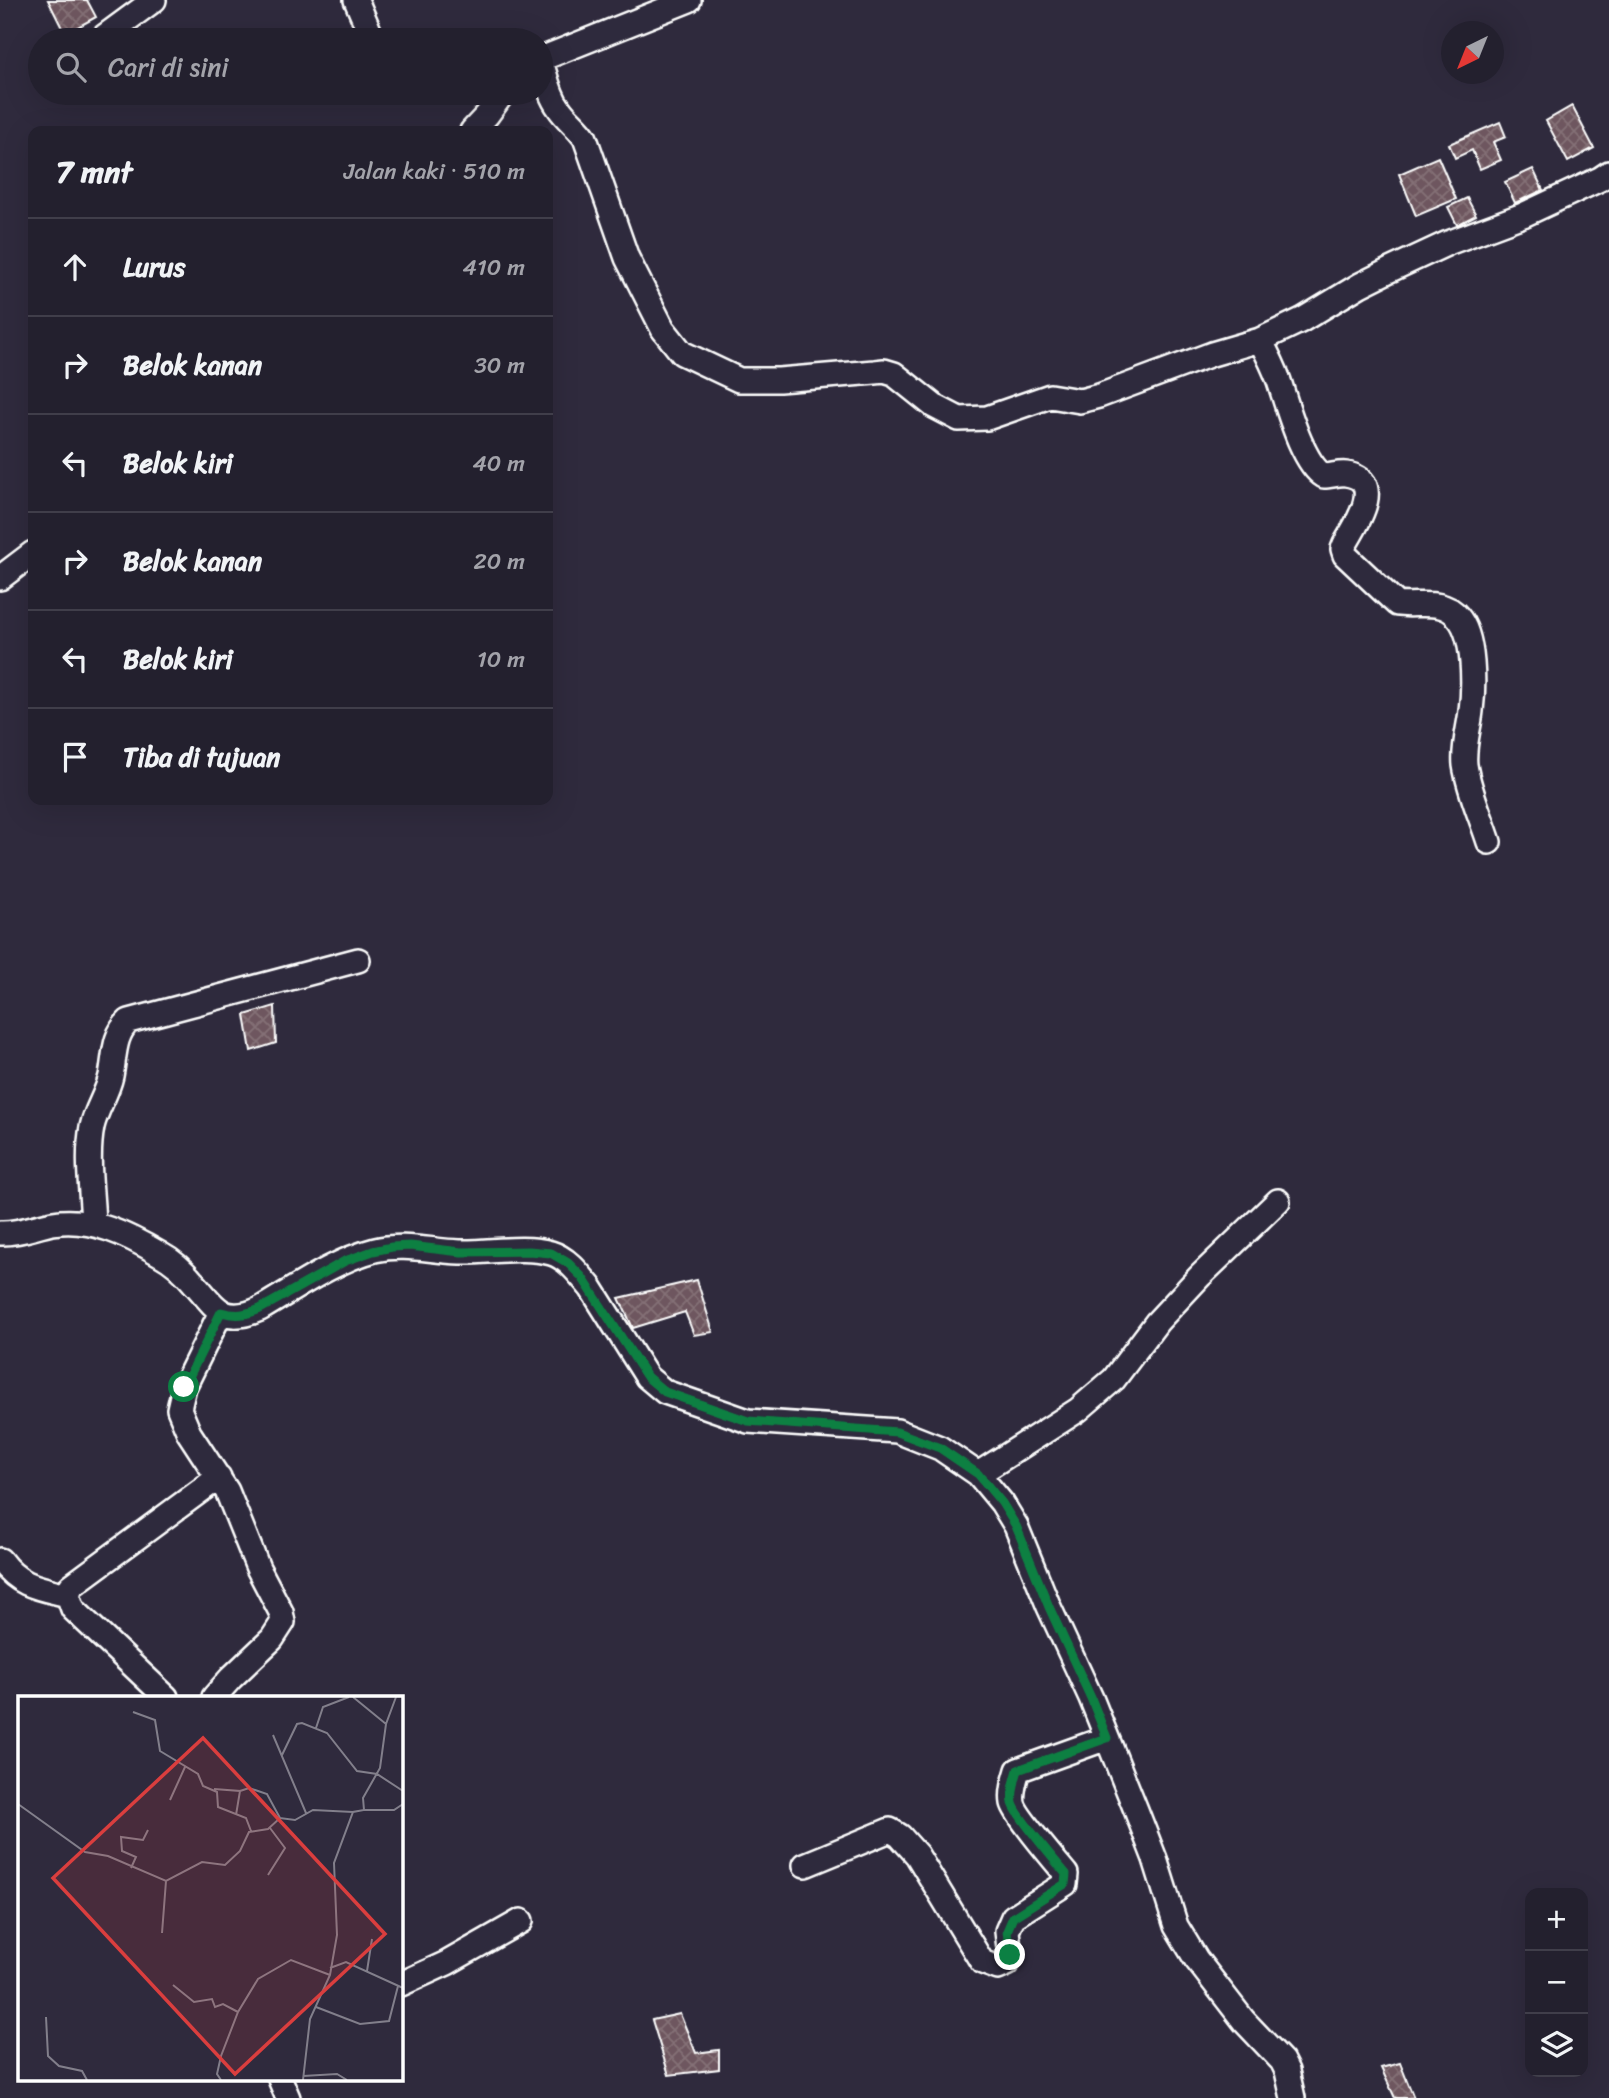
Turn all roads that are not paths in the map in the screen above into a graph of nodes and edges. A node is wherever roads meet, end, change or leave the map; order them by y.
1 (154, 0) edge
2 (356, 0) edge
3 (689, 0) edge
4 (116, 28) edge
5 (368, 28) edge
6 (553, 55) edge
7 (553, 99) edge
8 (492, 105) edge
9 (477, 126) edge
10 (1609, 173) edge
11 (1260, 340) junction
12 (28, 557) edge
13 (0, 578) edge
14 (1489, 842) dead end
15 (358, 960) dead end
16 (1278, 1201) dead end
17 (93, 1224) junction
18 (0, 1233) edge
19 (221, 1312) junction
20 (978, 1474) junction
21 (219, 1477) junction
22 (0, 1560) edge
23 (68, 1595) junction
24 (165, 1696) edge
25 (215, 1696) edge
26 (1107, 1738) junction
27 (805, 1865) dead end
28 (521, 1921) dead end
29 (402, 1984) edge
30 (280, 2080) edge
31 (288, 2098) edge
32 (1293, 2098) edge

1 - 4 street
2 - 5 street
3 - 6 street
7 - 11 street
8 - 9 street
10 - 11 street
11 - 14 street
12 - 13 street
15 - 17 street
16 - 20 street
17 - 18 street
17 - 19 street
19 - 20 street
19 - 21 street
20 - 26 street
21 - 23 street
21 - 25 street
22 - 23 street
23 - 24 street
26 - 27 street
26 - 32 street
28 - 29 street
30 - 31 street

